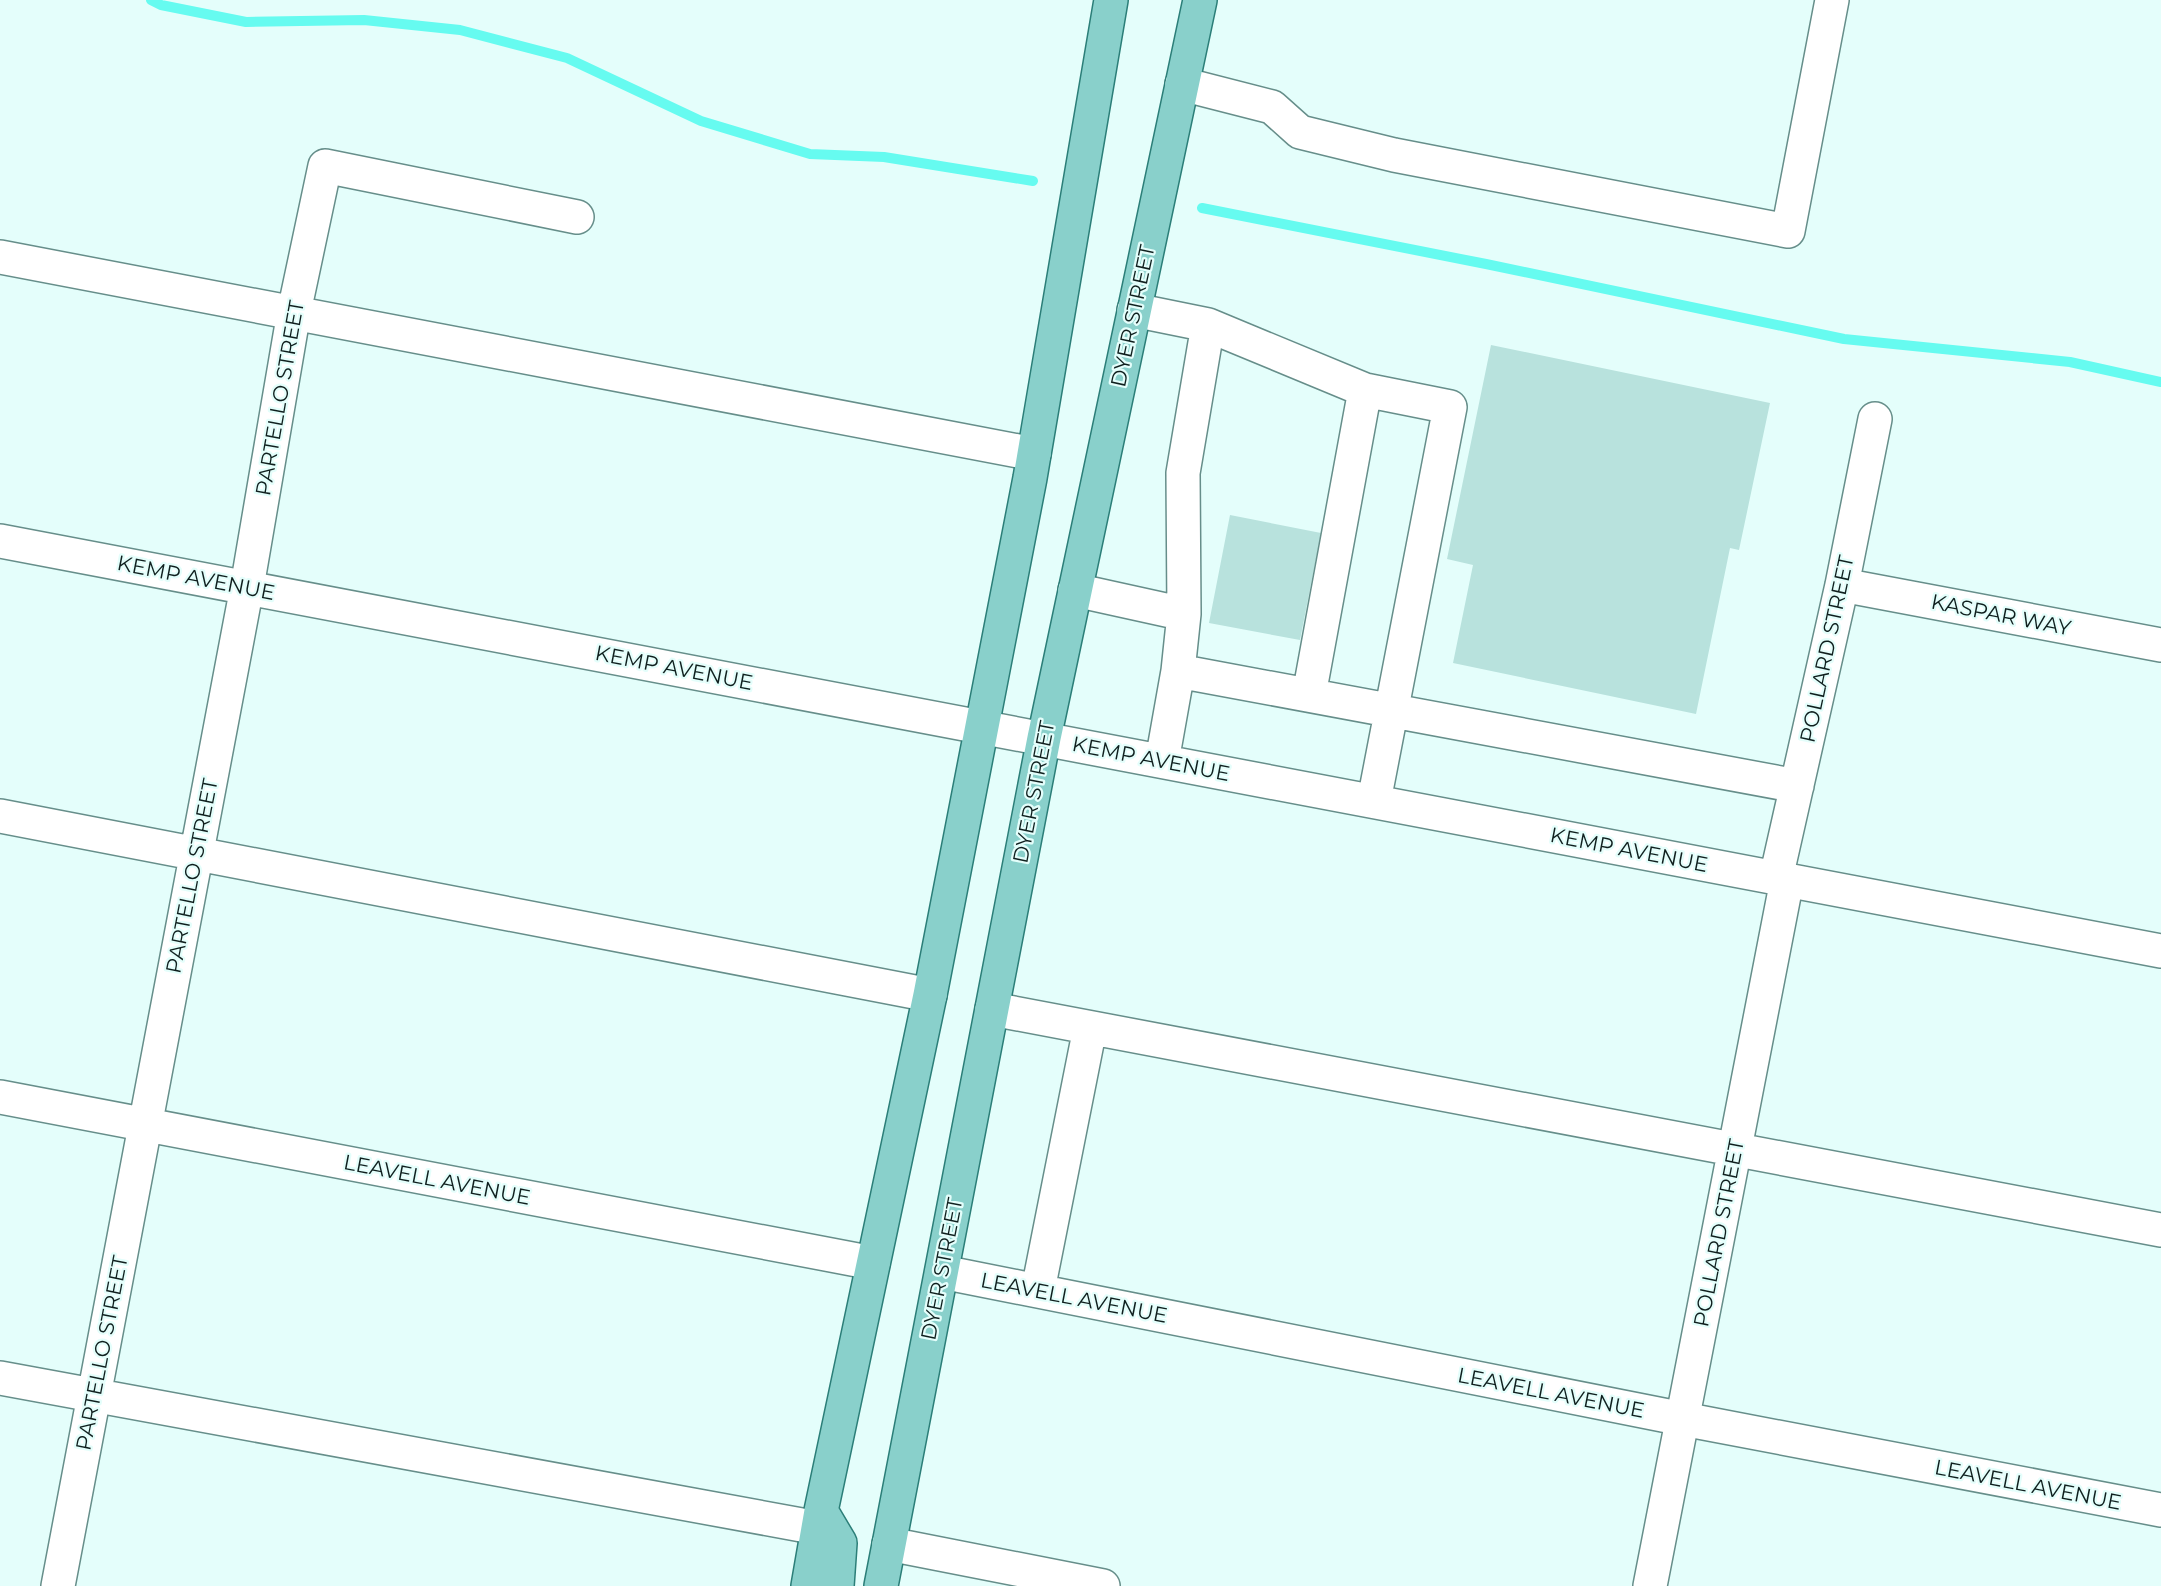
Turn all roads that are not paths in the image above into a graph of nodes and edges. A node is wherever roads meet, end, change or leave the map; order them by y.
1 (1111, 0) edge
2 (1200, 0) edge
3 (1832, 0) edge
4 (1182, 84) junction
5 (577, 217) dead end
6 (0, 257) edge
7 (1134, 310) junction
8 (294, 312) junction
9 (1208, 326) junction
10 (1365, 390) junction
11 (1875, 419) dead end
12 (1034, 454) junction
13 (0, 541) edge
14 (1842, 585) junction
15 (247, 587) junction
16 (1076, 590) junction
17 (1184, 614) junction
18 (2161, 645) edge
19 (1178, 671) junction
20 (1309, 695) junction
21 (1391, 710) junction
22 (982, 726) junction
23 (1044, 738) junction
24 (1162, 761) junction
25 (1797, 786) junction
26 (1374, 801) junction
27 (0, 816) edge
28 (196, 853) junction
29 (1782, 879) junction
30 (2161, 951) edge
31 (930, 995) junction
32 (992, 1009) junction
33 (1090, 1028) junction
34 (0, 1097) edge
35 (145, 1125) junction
36 (1735, 1149) junction
37 (2161, 1230) edge
38 (873, 1263) junction
39 (942, 1272) junction
40 (1038, 1290) junction
41 (0, 1378) edge
42 (94, 1396) junction
43 (1683, 1419) junction
44 (2161, 1510) edge
45 (820, 1520) junction
46 (889, 1544) junction
47 (58, 1586) edge
48 (808, 1586) edge
49 (837, 1586) edge
50 (881, 1586) edge
51 (1103, 1586) edge
52 (1650, 1586) edge

1 - 12 main road
2 - 4 main road, DYER STREET
3 - 4 street
4 - 7 main road, DYER STREET
5 - 8 street, PARTELLO STREET
6 - 8 street
7 - 9 street
7 - 16 main road, DYER STREET
8 - 12 street
8 - 15 street, PARTELLO STREET
9 - 10 street
9 - 17 street
10 - 20 street
10 - 21 street
11 - 14 street, POLLARD STREET
12 - 22 main road
13 - 15 street, KEMP AVENUE
14 - 18 street, KASPAR WAY
14 - 25 street, POLLARD STREET
15 - 22 street, KEMP AVENUE
15 - 28 street, PARTELLO STREET
16 - 17 street
16 - 23 main road, DYER STREET
17 - 19 street
19 - 20 street
19 - 24 street
20 - 21 street
21 - 25 street
21 - 26 street
22 - 23 street, KEMP AVENUE
22 - 31 main road
23 - 24 street, KEMP AVENUE
23 - 32 main road, DYER STREET
24 - 26 street, KEMP AVENUE
25 - 29 street, POLLARD STREET
26 - 29 street, KEMP AVENUE
27 - 28 street
28 - 31 street
28 - 35 street, PARTELLO STREET
29 - 30 street, KEMP AVENUE
29 - 36 street, POLLARD STREET
31 - 38 main road
32 - 33 street
32 - 39 main road, DYER STREET
33 - 36 street
33 - 40 street
34 - 35 street, LEAVELL AVENUE
35 - 38 street, LEAVELL AVENUE
35 - 42 street, PARTELLO STREET
36 - 37 street
36 - 43 street, POLLARD STREET
38 - 45 main road
39 - 40 street, LEAVELL AVENUE
39 - 46 main road, DYER STREET
40 - 43 street, LEAVELL AVENUE
41 - 42 street
42 - 45 street
42 - 47 street, PARTELLO STREET
43 - 44 street, LEAVELL AVENUE
43 - 52 street, POLLARD STREET
45 - 48 main road
45 - 49 main road
46 - 50 main road, DYER STREET
46 - 51 street

